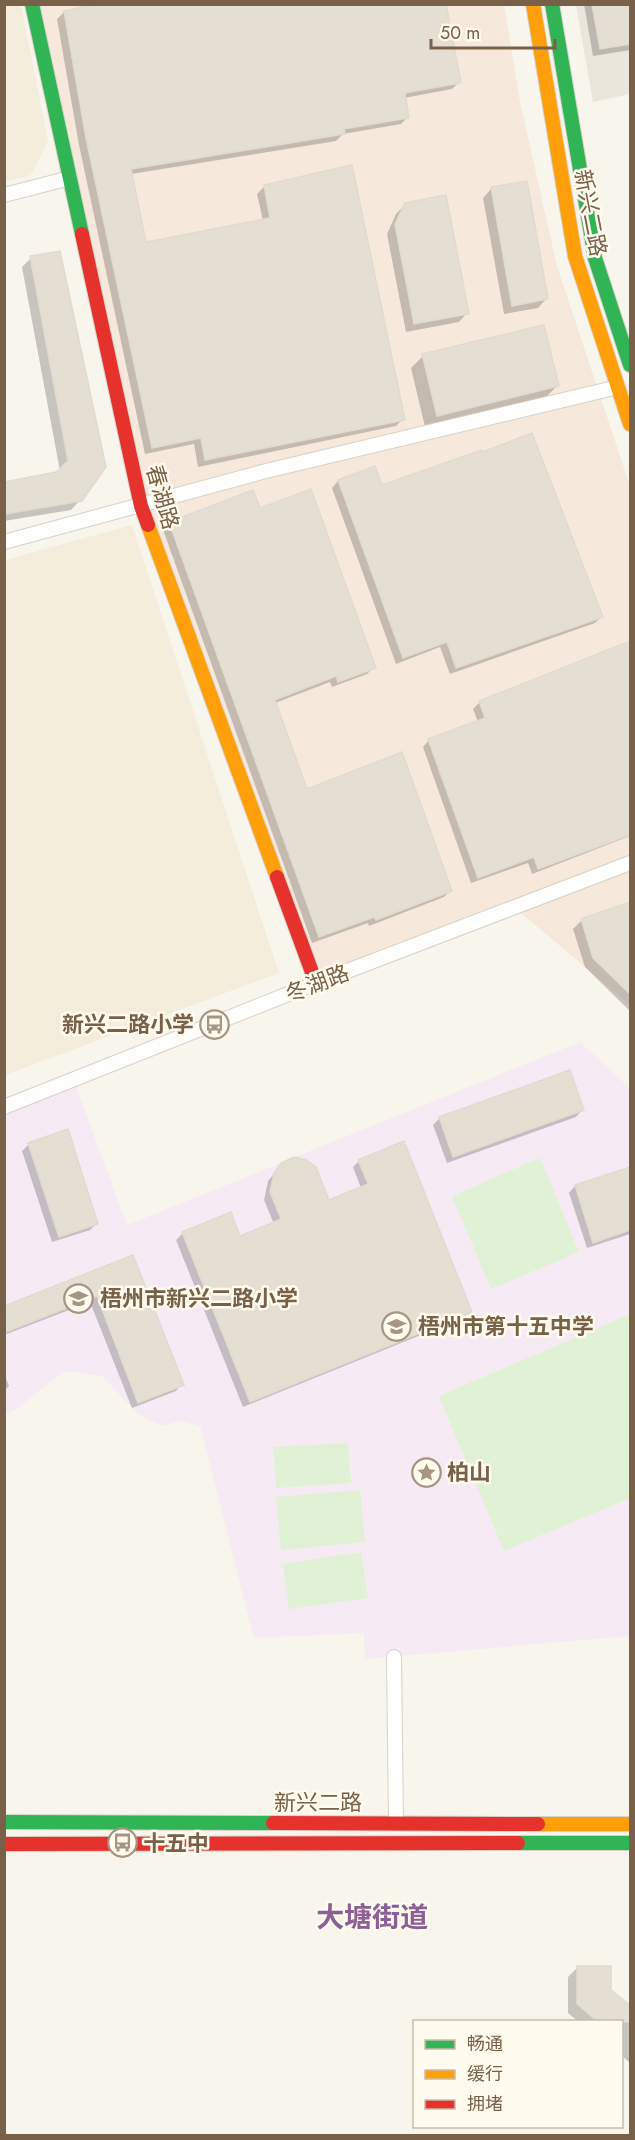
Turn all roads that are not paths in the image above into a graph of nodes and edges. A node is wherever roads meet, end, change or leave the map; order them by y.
1 (32, 4) edge
2 (533, 4) edge
3 (552, 4) edge
4 (70, 178) junction
5 (4, 195) edge
6 (630, 365) edge
7 (618, 387) junction
8 (630, 424) edge
9 (141, 506) junction
10 (4, 542) edge
11 (630, 863) edge
12 (316, 983) junction
13 (4, 1107) edge
14 (394, 1657) dead end
15 (4, 1822) edge
16 (396, 1823) junction
17 (630, 1824) edge
18 (630, 1843) edge
19 (4, 1844) edge

1 - 4 main road, 春湖路
2 - 7 main road, 新兴二路
3 - 6 main road, 新兴二路
4 - 5 street
4 - 9 main road, 春湖路
7 - 8 main road, 新兴二路
7 - 9 street
9 - 10 street
9 - 12 main road, 春湖路
11 - 12 street, 冬湖路
12 - 13 street, 冬湖路
14 - 16 street
15 - 16 main road, 新兴二路
16 - 17 main road, 新兴二路
18 - 19 main road, 新兴二路

